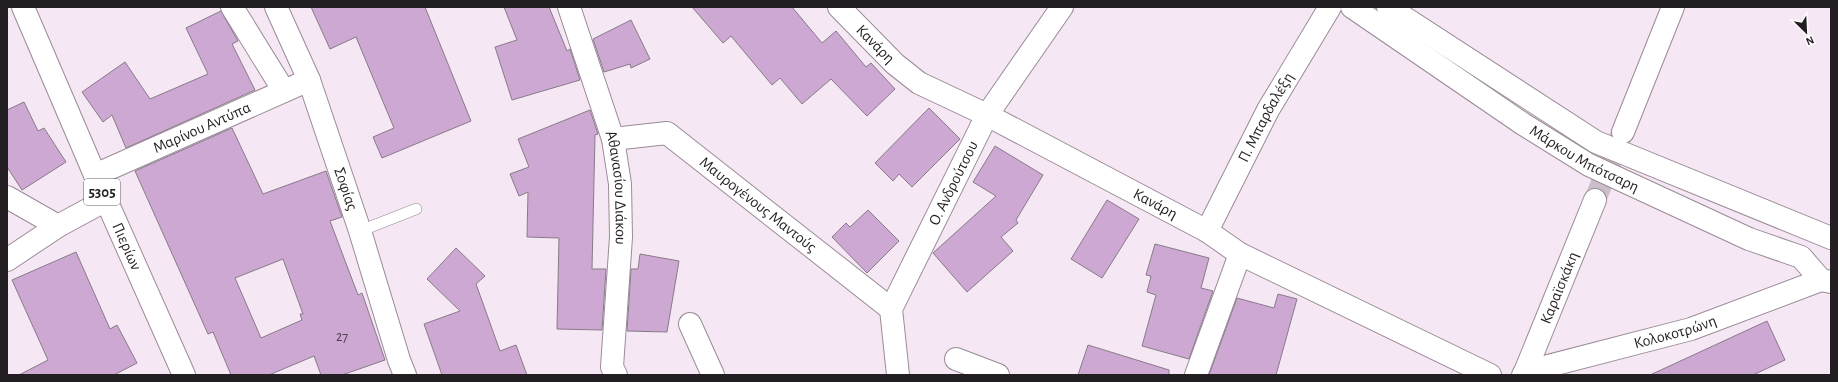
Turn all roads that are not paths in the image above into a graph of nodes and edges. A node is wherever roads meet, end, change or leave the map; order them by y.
1 (24, 7) edge
2 (232, 7) edge
3 (276, 7) edge
4 (569, 7) edge
5 (839, 7) edge
6 (1062, 7) edge
7 (1330, 7) edge
8 (1352, 7) edge
9 (1388, 7) edge
10 (1673, 7) edge
11 (309, 80) junction
12 (284, 91) junction
13 (987, 115) junction
14 (1623, 132) tunnel mouth
15 (614, 139) junction
16 (95, 175) junction
17 (7, 197) edge
18 (106, 200) junction
19 (1595, 200) tunnel mouth
20 (416, 209) dead end
21 (58, 226) junction
22 (360, 231) junction
23 (1207, 232) junction
24 (1831, 238) edge
25 (1240, 254) junction
26 (7, 260) edge
27 (1826, 281) edge
28 (892, 309) junction
29 (690, 324) dead end
30 (956, 359) dead end
31 (1524, 373) edge
32 (184, 375) edge
33 (405, 375) edge
34 (616, 375) edge
35 (713, 375) edge
36 (898, 375) edge
37 (998, 375) edge
38 (1196, 375) edge
39 (1490, 375) edge

1 - 16 street, Πιερίων / 5305
2 - 12 street
3 - 11 street, Σοφίας
4 - 15 street, Αθανασίου Διάκου
5 - 13 street, Κανάρη
6 - 13 street, Ο. Ανδρούτσου
7 - 23 street, Π. Μπαρδαλέξη
8 - 27 street, Μάρκου Μπότσαρη
9 - 24 street, Μάρκου Μπότσαρη
10 - 14 street
11 - 12 street, Μαρίνου Αντύπα
11 - 22 street, Σοφίας
12 - 16 street, Μαρίνου Αντύπα
13 - 23 street, Κανάρη
13 - 28 street, Ο. Ανδρούτσου
15 - 28 street, Μαυρογένους Μαντούς
15 - 34 street, Αθανασίου Διάκου
16 - 18 street, Πιερίων / 5305
17 - 21 street
18 - 21 street
18 - 32 street, Πιερίων / 5305
19 - 31 street, Καραϊσκάκη
20 - 22 lane
21 - 26 street
22 - 33 street, Σοφίας
23 - 25 street, Κανάρη
25 - 38 street
25 - 39 street, Κανάρη
27 - 31 street, Κολοκοτρώνη
28 - 36 street
29 - 35 street
30 - 37 street

